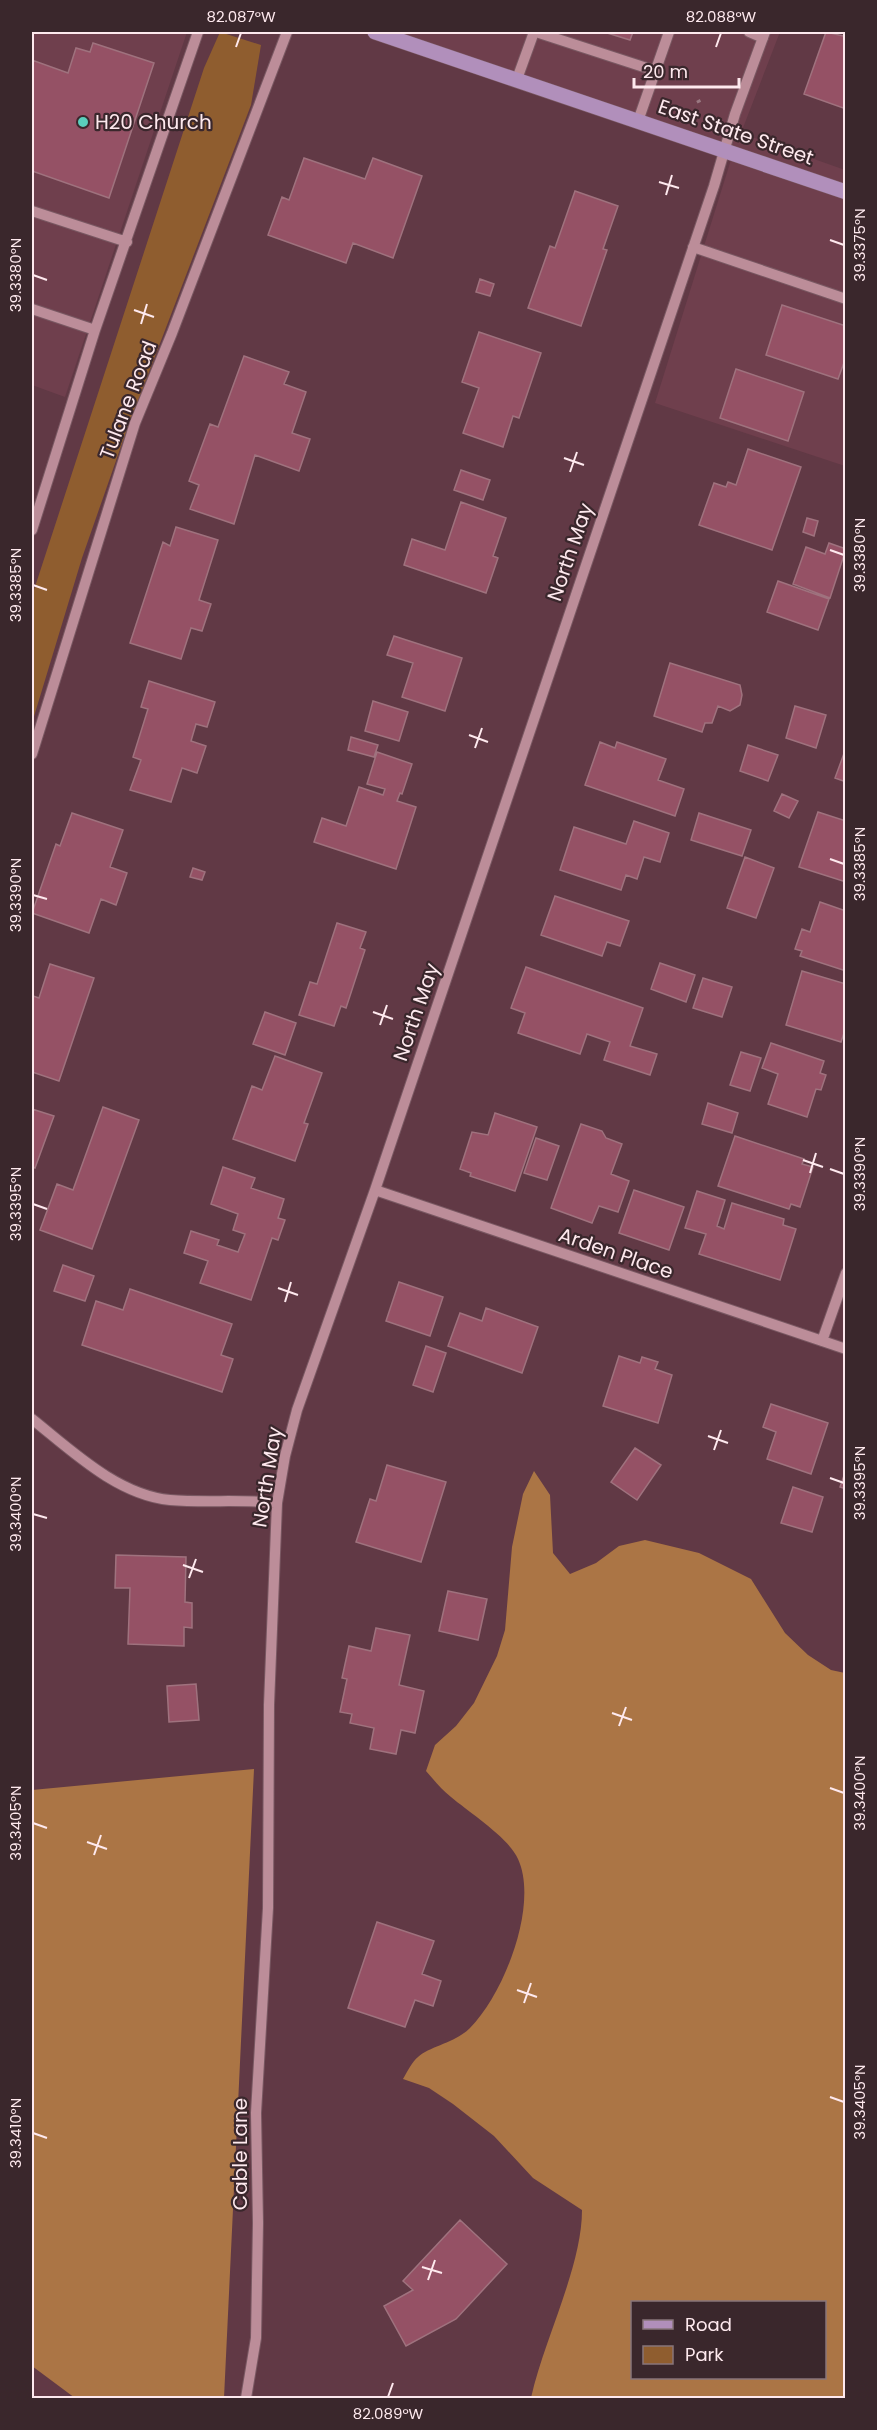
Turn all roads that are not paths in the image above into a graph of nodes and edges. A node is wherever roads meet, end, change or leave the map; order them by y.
1 (198, 32) edge
2 (287, 32) edge
3 (375, 32) edge
4 (535, 32) edge
5 (669, 32) edge
6 (749, 32) edge
7 (764, 35) edge
8 (656, 71) junction
9 (517, 79) junction
10 (638, 120) junction
11 (724, 151) junction
12 (846, 192) edge
13 (32, 211) edge
14 (127, 242) junction
15 (693, 247) junction
16 (846, 299) edge
17 (32, 309) edge
18 (95, 330) junction
19 (32, 530) edge
20 (32, 754) edge
21 (375, 1191) junction
22 (846, 1273) edge
23 (822, 1341) junction
24 (846, 1350) edge
25 (32, 1419) edge
26 (277, 1503) junction
27 (268, 1908) joint
28 (246, 2398) edge

1 - 14 street
2 - 20 street, Tulane Road
3 - 9 main road, East State Street
4 - 8 street
4 - 9 street
5 - 8 street
6 - 7 street
7 - 11 street, North May
8 - 10 street
9 - 10 main road, East State Street
10 - 11 main road, East State Street
11 - 12 main road, East State Street
11 - 15 street, North May
13 - 14 street
14 - 18 street
15 - 16 street
15 - 21 street, North May
17 - 18 street
18 - 19 street
21 - 23 street, Arden Place
21 - 26 street, North May
22 - 23 street
23 - 24 street, Arden Place
25 - 26 street
26 - 27 street, North May
27 - 28 street, Cable Lane

